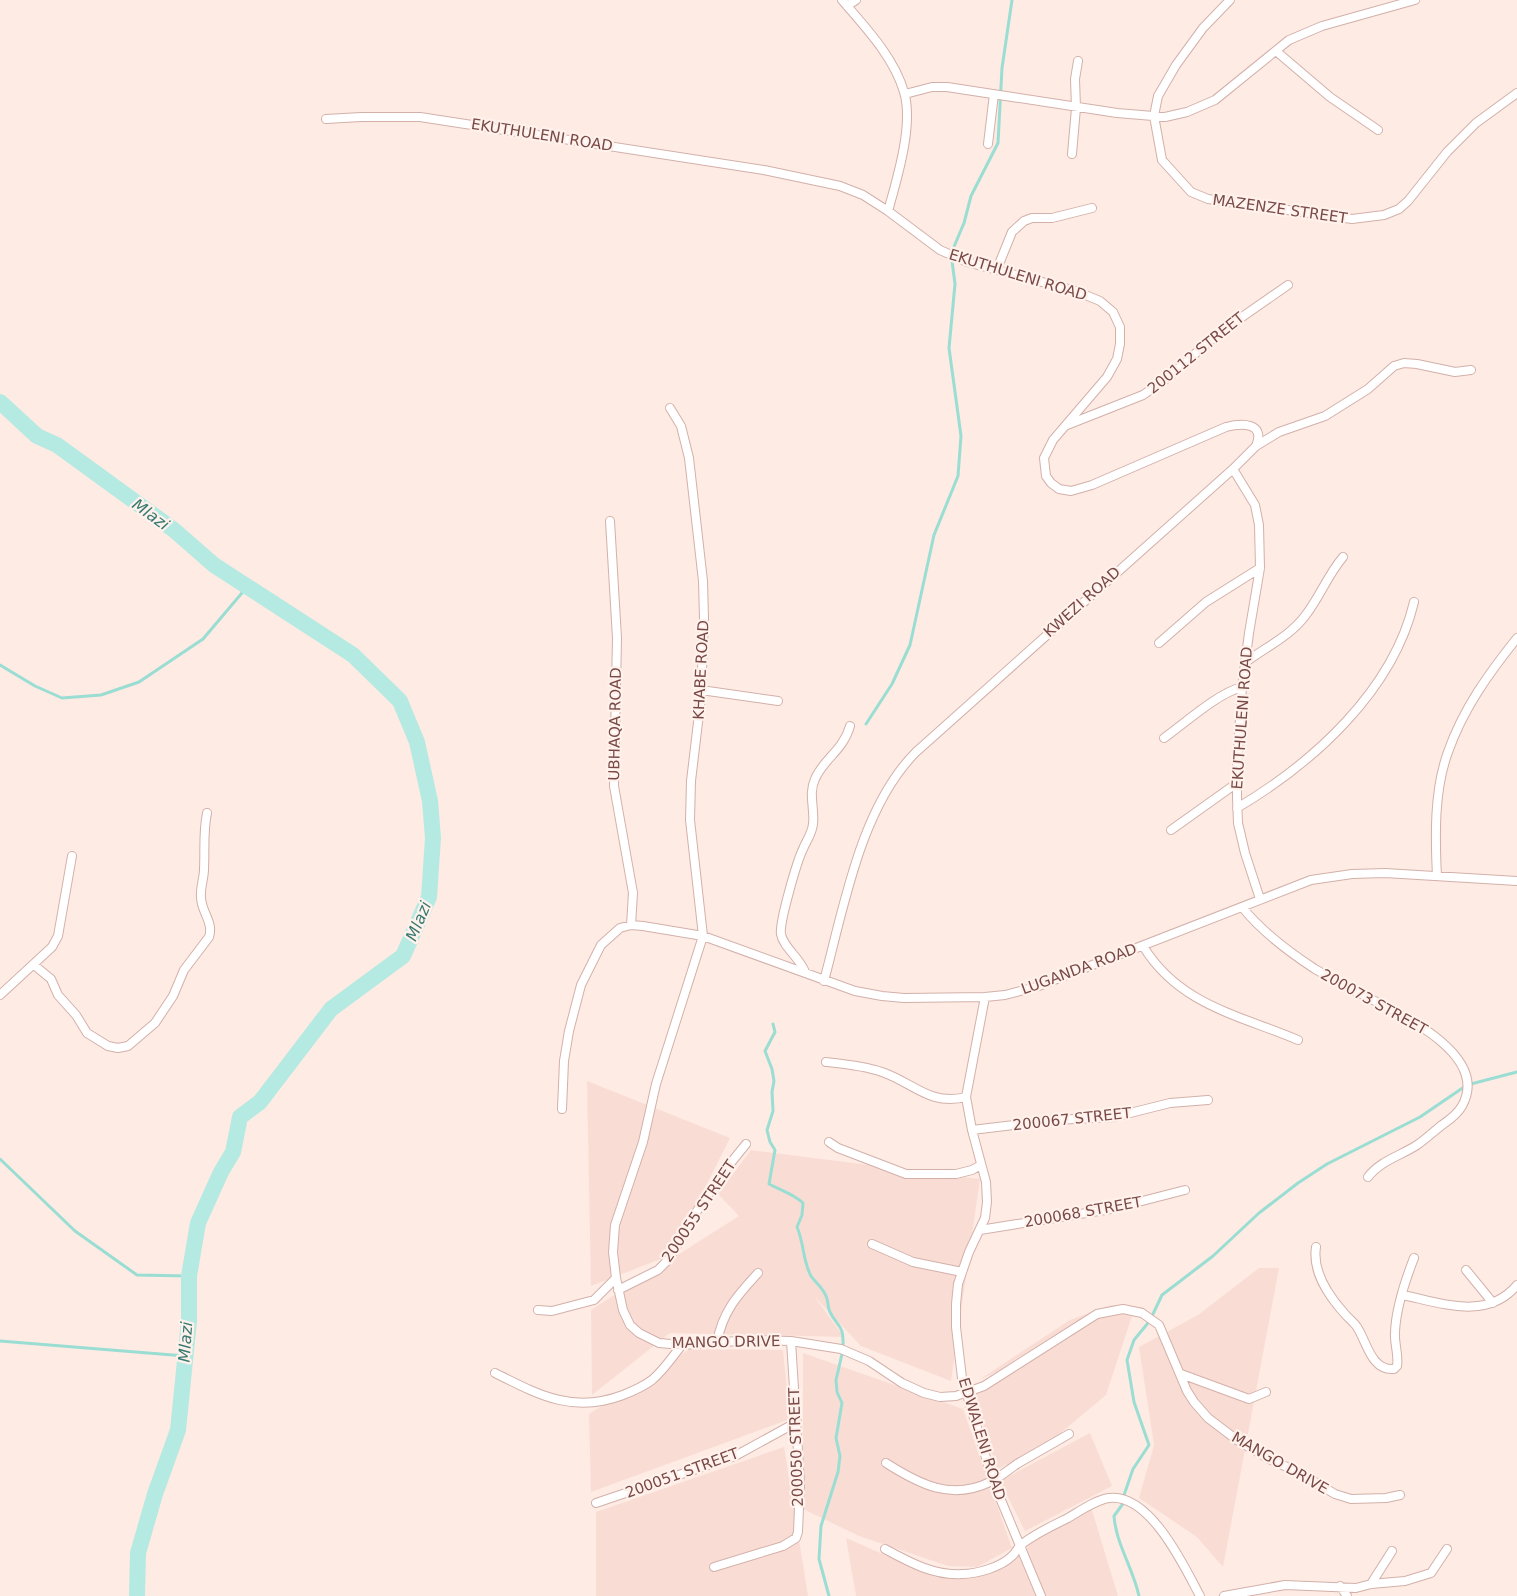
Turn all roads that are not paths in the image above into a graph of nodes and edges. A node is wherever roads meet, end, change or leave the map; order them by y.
1 (856, 0) edge
2 (1230, 0) edge
3 (1415, 0) edge
4 (845, 3) edge
5 (1276, 51) junction
6 (1078, 61) dead end
7 (905, 93) junction
8 (994, 93) junction
9 (1517, 93) edge
10 (1076, 108) junction
11 (1154, 116) junction
12 (326, 119) dead end
13 (1378, 130) dead end
14 (988, 144) dead end
15 (1072, 154) dead end
16 (1092, 208) dead end
17 (888, 211) junction
18 (997, 269) junction
19 (1288, 285) dead end
20 (1471, 370) dead end
21 (670, 408) dead end
22 (1065, 426) junction
23 (1256, 446) junction
24 (1233, 469) junction
25 (610, 521) dead end
26 (1343, 557) dead end
27 (1260, 568) junction
28 (1414, 602) dead end
29 (1517, 638) edge
30 (1159, 643) dead end
31 (1246, 662) junction
32 (1242, 687) junction
33 (701, 690) junction
34 (778, 701) dead end
35 (850, 726) dead end
36 (1164, 738) dead end
37 (1237, 783) junction
38 (1237, 808) junction
39 (207, 813) dead end
40 (1171, 830) dead end
41 (72, 856) dead end
42 (1437, 876) junction
43 (1517, 881) edge
44 (1260, 899) junction
45 (1242, 907) junction
46 (630, 925) junction
47 (703, 936) junction
48 (1143, 946) junction
49 (34, 965) junction
50 (805, 972) junction
51 (824, 981) junction
52 (0, 995) edge
53 (985, 997) junction
54 (1298, 1040) dead end
55 (826, 1062) dead end
56 (966, 1097) junction
57 (1208, 1100) dead end
58 (562, 1108) dead end
59 (972, 1130) junction
60 (829, 1143) dead end
61 (746, 1144) dead end
62 (981, 1165) junction
63 (1368, 1177) dead end
64 (1185, 1190) dead end
65 (980, 1230) junction
66 (872, 1244) dead end
67 (1316, 1247) dead end
68 (1414, 1258) dead end
69 (1466, 1270) dead end
70 (758, 1272) dead end
71 (962, 1272) junction
72 (616, 1278) junction
73 (1517, 1285) edge
74 (618, 1290) junction
75 (1403, 1295) junction
76 (1493, 1303) junction
77 (538, 1310) dead end
78 (791, 1341) junction
79 (717, 1342) junction
80 (682, 1345) junction
81 (495, 1373) dead end
82 (1181, 1374) junction
83 (1266, 1392) dead end
84 (967, 1394) junction
85 (797, 1422) junction
86 (1069, 1434) dead end
87 (886, 1463) dead end
88 (993, 1481) junction
89 (1400, 1495) dead end
90 (597, 1503) dead end
91 (1019, 1546) junction
92 (885, 1549) dead end
93 (1447, 1549) dead end
94 (1392, 1551) dead end
95 (714, 1567) dead end
96 (1371, 1584) junction
97 (1340, 1586) junction
98 (1041, 1596) edge
99 (1200, 1596) edge
100 (1224, 1596) edge
101 (1347, 1596) edge

1 - 4 street
2 - 11 street
3 - 5 street
4 - 7 street
5 - 11 street
5 - 13 street
6 - 10 street
7 - 8 street
7 - 17 street
8 - 10 street
8 - 14 street
9 - 11 street, MAZENZE STREET
10 - 11 street
10 - 15 street
12 - 17 street, EKUTHULENI ROAD
16 - 18 street
17 - 18 street, EKUTHULENI ROAD
18 - 22 street, EKUTHULENI ROAD
19 - 22 street, 200112 STREET
20 - 23 street, KWEZI ROAD
21 - 33 street, KHABE ROAD
22 - 23 street, EKUTHULENI ROAD
23 - 24 street, KWEZI ROAD
24 - 27 street, EKUTHULENI ROAD
24 - 51 street, KWEZI ROAD
25 - 46 street, UBHAQA ROAD
26 - 31 street
27 - 30 street
27 - 31 street, EKUTHULENI ROAD
28 - 38 street
29 - 42 street
31 - 32 street, EKUTHULENI ROAD
32 - 36 street
32 - 37 street, EKUTHULENI ROAD
33 - 34 street
33 - 47 street, KHABE ROAD
35 - 50 street
37 - 38 street, EKUTHULENI ROAD
37 - 40 street
38 - 44 street, EKUTHULENI ROAD
39 - 49 street
41 - 49 street
42 - 43 street, LUGANDA ROAD
42 - 44 street, LUGANDA ROAD
44 - 45 street, LUGANDA ROAD
45 - 48 street, LUGANDA ROAD
45 - 63 street, 200073 STREET
46 - 47 street, LUGANDA ROAD
46 - 58 street
47 - 50 street, LUGANDA ROAD
47 - 72 street, MANGO DRIVE
48 - 53 street, LUGANDA ROAD
48 - 54 street
49 - 52 street
50 - 51 street, LUGANDA ROAD
51 - 53 street, LUGANDA ROAD
53 - 56 street, EDWALENI ROAD
55 - 56 street
56 - 59 street, EDWALENI ROAD
57 - 59 street, 200067 STREET
59 - 62 street, EDWALENI ROAD
60 - 62 street
61 - 74 street, 200055 STREET
62 - 65 street, EDWALENI ROAD
64 - 65 street, 200068 STREET
65 - 71 street, EDWALENI ROAD
66 - 71 street
67 - 75 street
68 - 75 street
69 - 76 street
70 - 79 street
71 - 84 street, EDWALENI ROAD
72 - 74 street, MANGO DRIVE
72 - 77 street
73 - 76 street
74 - 80 street, MANGO DRIVE
75 - 76 street
78 - 79 street, MANGO DRIVE
78 - 84 street, MANGO DRIVE
78 - 85 street, 200050 STREET
79 - 80 street, MANGO DRIVE
80 - 81 street
82 - 83 street
82 - 84 street, MANGO DRIVE
82 - 89 street, MANGO DRIVE
84 - 88 street, EDWALENI ROAD
85 - 90 street, 200051 STREET
85 - 95 street, 200050 STREET
86 - 88 street
87 - 88 street
88 - 91 street, EDWALENI ROAD
91 - 92 street
91 - 98 street, EDWALENI ROAD
91 - 99 street
93 - 96 street
94 - 96 street
96 - 97 street
97 - 100 street
97 - 101 street

